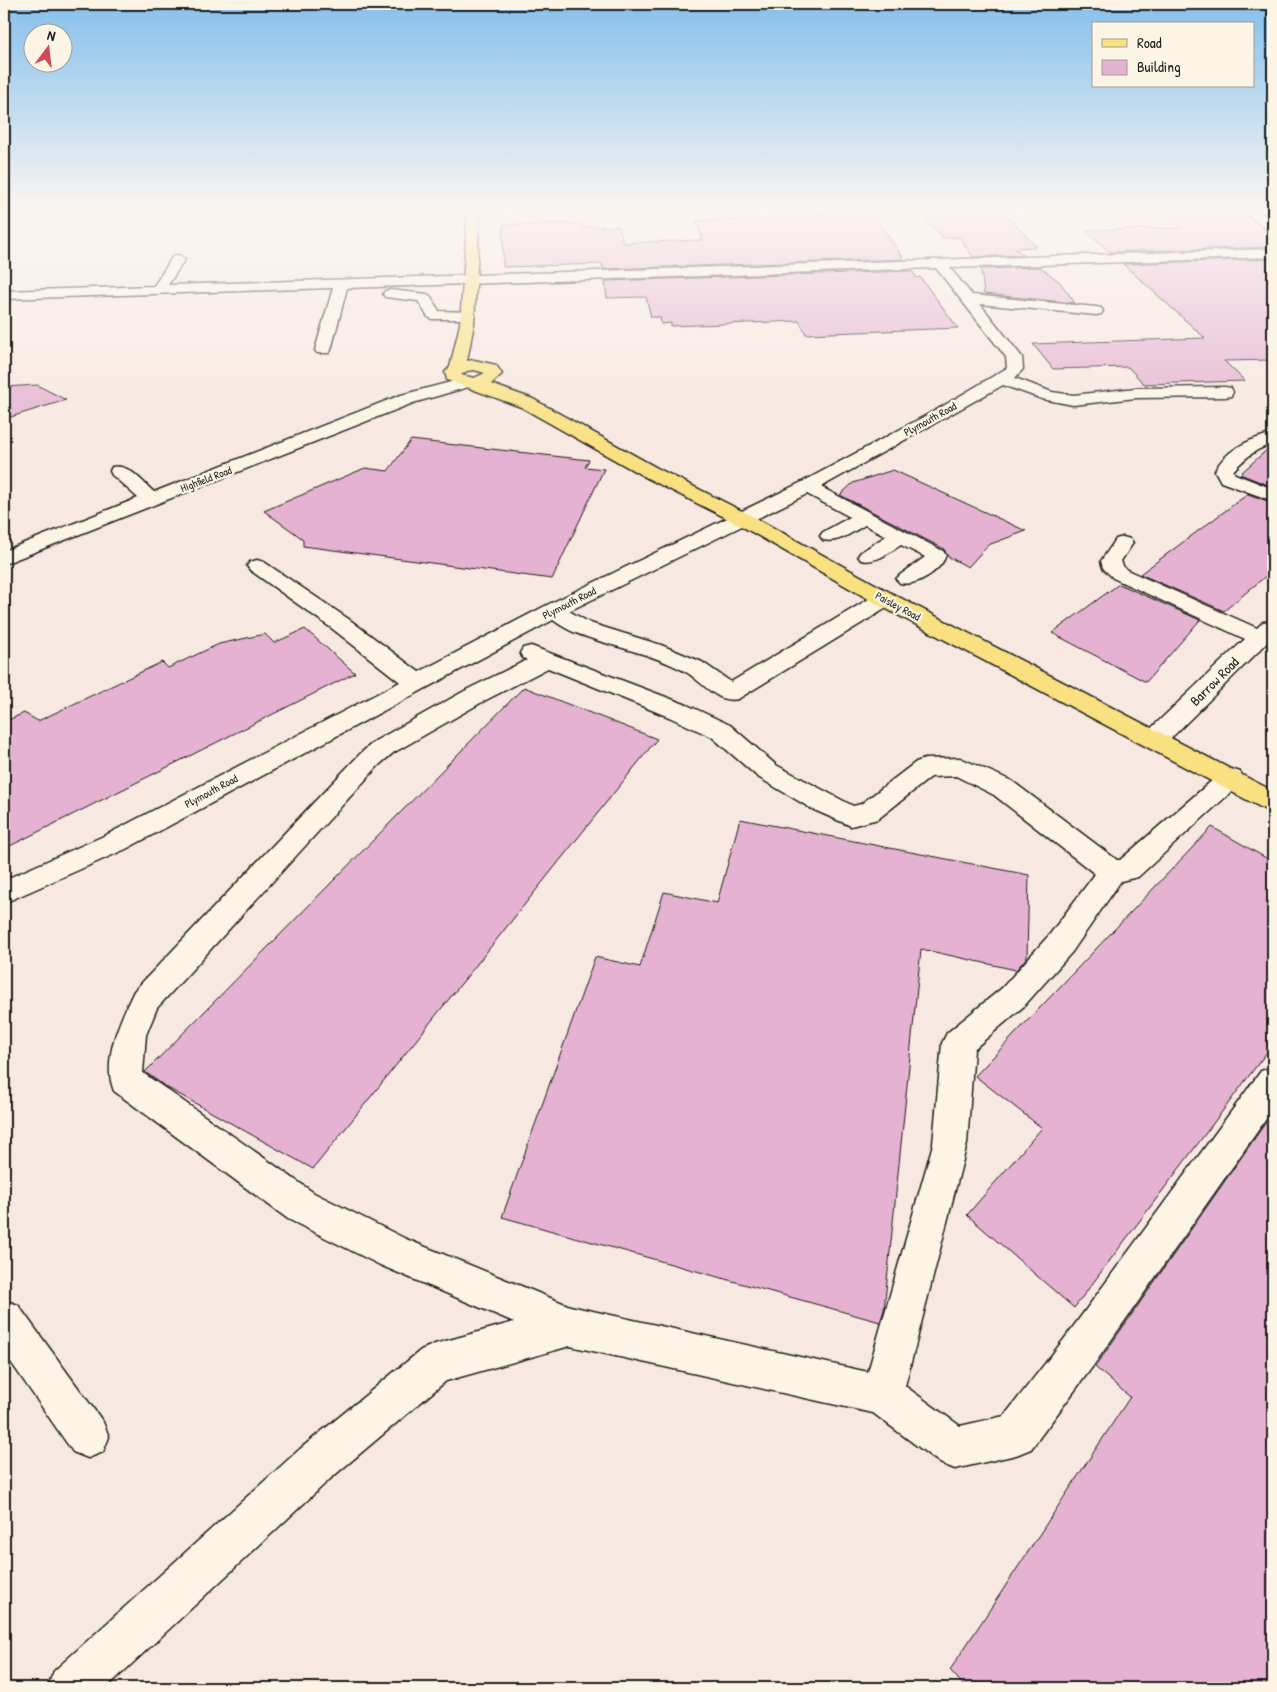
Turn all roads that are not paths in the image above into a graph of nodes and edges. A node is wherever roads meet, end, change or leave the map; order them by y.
1 (223, 287) edge
2 (343, 287) edge
3 (379, 287) edge
4 (470, 287) edge
5 (958, 287) edge
6 (160, 289) joint
7 (4, 295) edge
8 (968, 299) junction
9 (1095, 317) dead end
10 (467, 320) junction
11 (323, 350) dead end
12 (488, 370) junction
13 (462, 377) junction
14 (1002, 379) junction
15 (1225, 392) dead end
16 (527, 403) junction
17 (1273, 440) edge
18 (119, 471) dead end
19 (806, 486) junction
20 (1273, 495) edge
21 (151, 500) junction
22 (864, 517) junction
23 (743, 519) junction
24 (830, 536) dead end
25 (901, 536) junction
26 (1123, 543) dead end
27 (868, 556) dead end
28 (4, 558) edge
29 (257, 566) dead end
30 (907, 579) dead end
31 (885, 599) junction
32 (553, 611) junction
33 (1266, 631) edge
34 (504, 637) junction
35 (547, 660) junction
36 (416, 682) junction
37 (730, 693) junction
38 (721, 731) junction
39 (1155, 739) junction
40 (1231, 778) junction
41 (1273, 802) edge
42 (1112, 872) junction
43 (4, 892) edge
44 (1273, 1082) edge
45 (4, 1319) edge
46 (570, 1326) junction
47 (882, 1394) junction
48 (88, 1437) dead end
49 (71, 1688) edge

1 - 6 street
2 - 11 street
3 - 10 street
4 - 10 main road, Paisley Road
5 - 8 street, Plymouth Road
6 - 7 street
8 - 9 street
8 - 14 street, Plymouth Road
10 - 12 main road, Paisley Road
10 - 13 main road, Paisley Road
12 - 13 main road
12 - 16 main road, Paisley Road
13 - 16 main road, Paisley Road
13 - 21 street, Highfield Road
14 - 15 street
14 - 19 street, Plymouth Road
16 - 23 main road, Paisley Road
17 - 20 street
18 - 21 street
19 - 22 street
19 - 23 street, Plymouth Road
21 - 28 street, Highfield Road
22 - 24 street
22 - 25 street
23 - 31 main road, Paisley Road
23 - 32 street, Plymouth Road
25 - 27 street
25 - 30 street
26 - 33 street
29 - 36 street
31 - 37 street
31 - 39 main road, Paisley Road
32 - 34 street, Plymouth Road
32 - 37 street
33 - 39 street, Barrow Road
34 - 35 street
34 - 36 street, Plymouth Road
35 - 38 street
35 - 46 street
36 - 43 street, Plymouth Road
37 - 38 street
38 - 42 street
39 - 40 main road, Paisley Road
40 - 41 main road, Paisley Road
40 - 42 street
42 - 47 street
44 - 47 street
45 - 48 street
46 - 47 street
46 - 49 street

